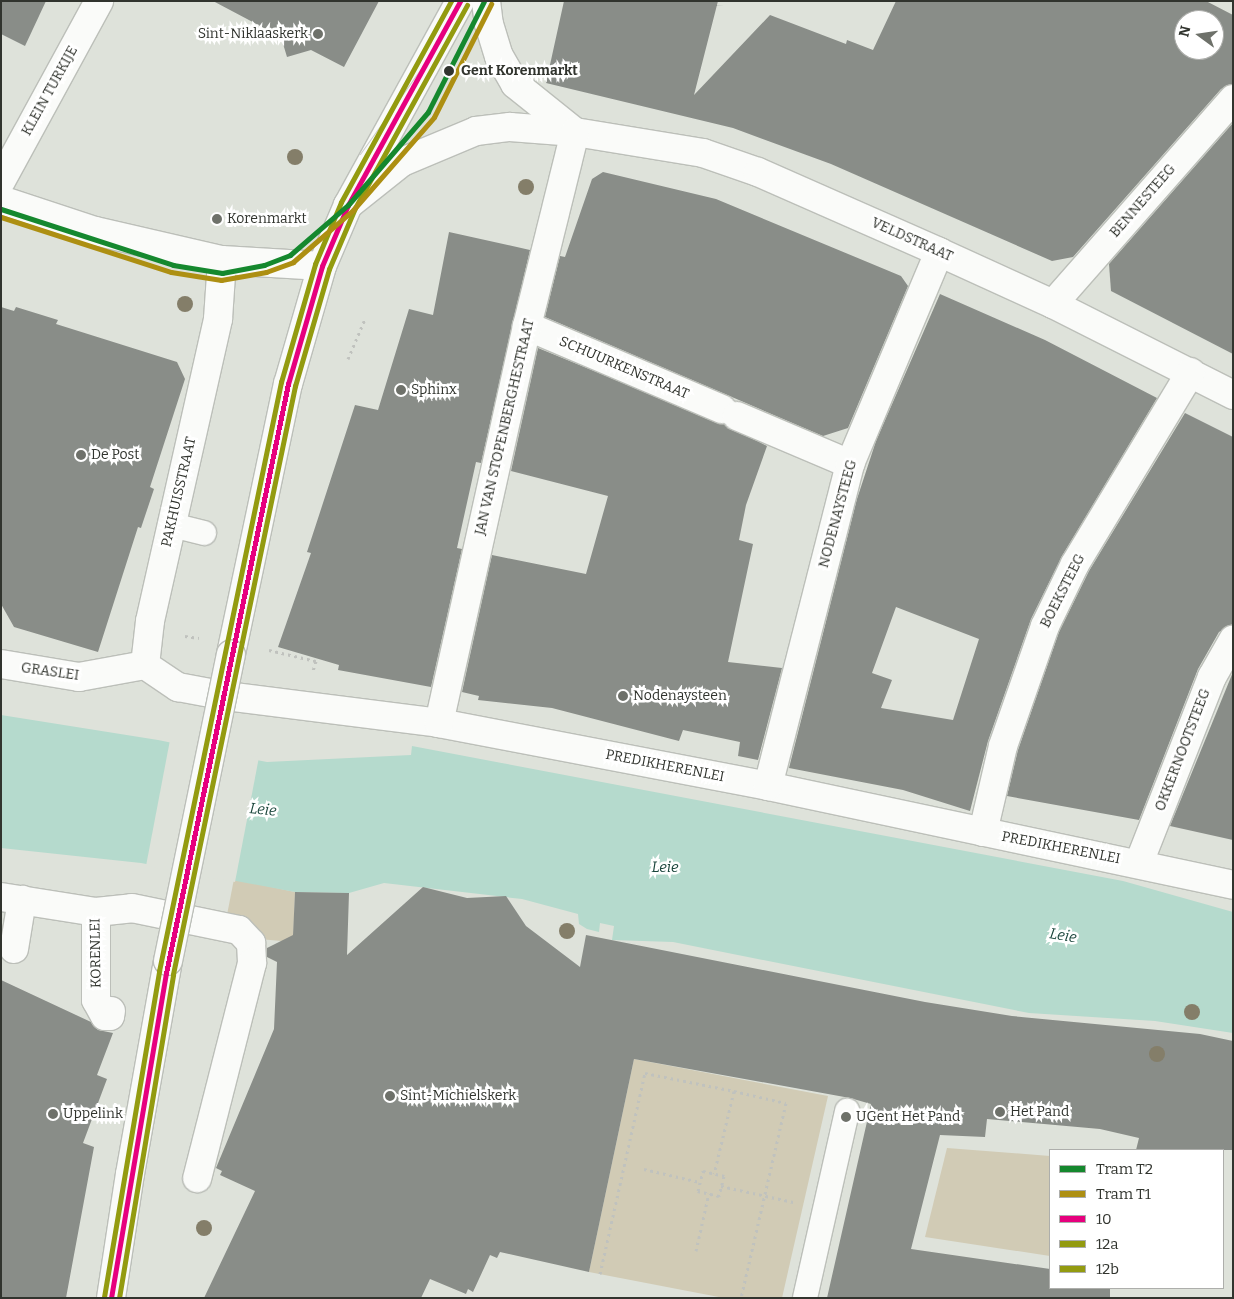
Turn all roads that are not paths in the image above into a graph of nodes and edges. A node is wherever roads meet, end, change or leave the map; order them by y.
1 (100, 1) edge
2 (460, 1) edge
3 (486, 1) edge
4 (1233, 99) edge
5 (575, 132) junction
6 (1, 181) edge
7 (1, 200) edge
8 (348, 205) junction
9 (939, 252) junction
10 (222, 260) junction
11 (322, 266) junction
12 (1053, 304) junction
13 (527, 326) junction
14 (1192, 372) junction
15 (1233, 395) edge
16 (850, 464) junction
17 (172, 525) junction
18 (204, 533) dead end
19 (1233, 640) edge
20 (1, 664) edge
21 (145, 665) junction
22 (438, 723) junction
23 (768, 786) junction
24 (983, 832) junction
25 (1139, 863) junction
26 (1233, 885) edge
27 (12, 898) edge
28 (96, 912) junction
29 (14, 950) dead end
30 (111, 1010) dead end
31 (847, 1111) dead end
32 (197, 1178) dead end
33 (111, 1298) edge
34 (806, 1298) edge

1 - 6 street, KLEIN TURKIJE
2 - 8 street
3 - 5 street
4 - 12 street, BENNESTEEG
5 - 8 street, VELDSTRAAT
5 - 9 street, VELDSTRAAT
5 - 13 street, JAN VAN STOPENBERGHESTRAAT
7 - 10 street
8 - 11 street
9 - 12 street, VELDSTRAAT
9 - 16 street, NODENAYSTEEG
10 - 11 street
10 - 17 street, PAKHUISSTRAAT
11 - 33 street, bridge
12 - 14 street, VELDSTRAAT
13 - 16 street, SCHUURKENSTRAAT
13 - 22 street, JAN VAN STOPENBERGHESTRAAT
14 - 15 street, VELDSTRAAT
14 - 24 street, BOEKSTEEG
16 - 23 street, NODENAYSTEEG
17 - 18 lane
17 - 21 street, PAKHUISSTRAAT
19 - 25 street, OKKERNOOTSTEEG
20 - 21 street, GRASLEI
21 - 22 street, PREDIKHERENLEI
22 - 23 street, PREDIKHERENLEI
23 - 24 street, PREDIKHERENLEI
24 - 25 street, PREDIKHERENLEI
25 - 26 street, PREDIKHERENLEI
27 - 28 street, KORENLEI
27 - 29 street
28 - 30 street, KORENLEI
28 - 32 street
31 - 34 lane

